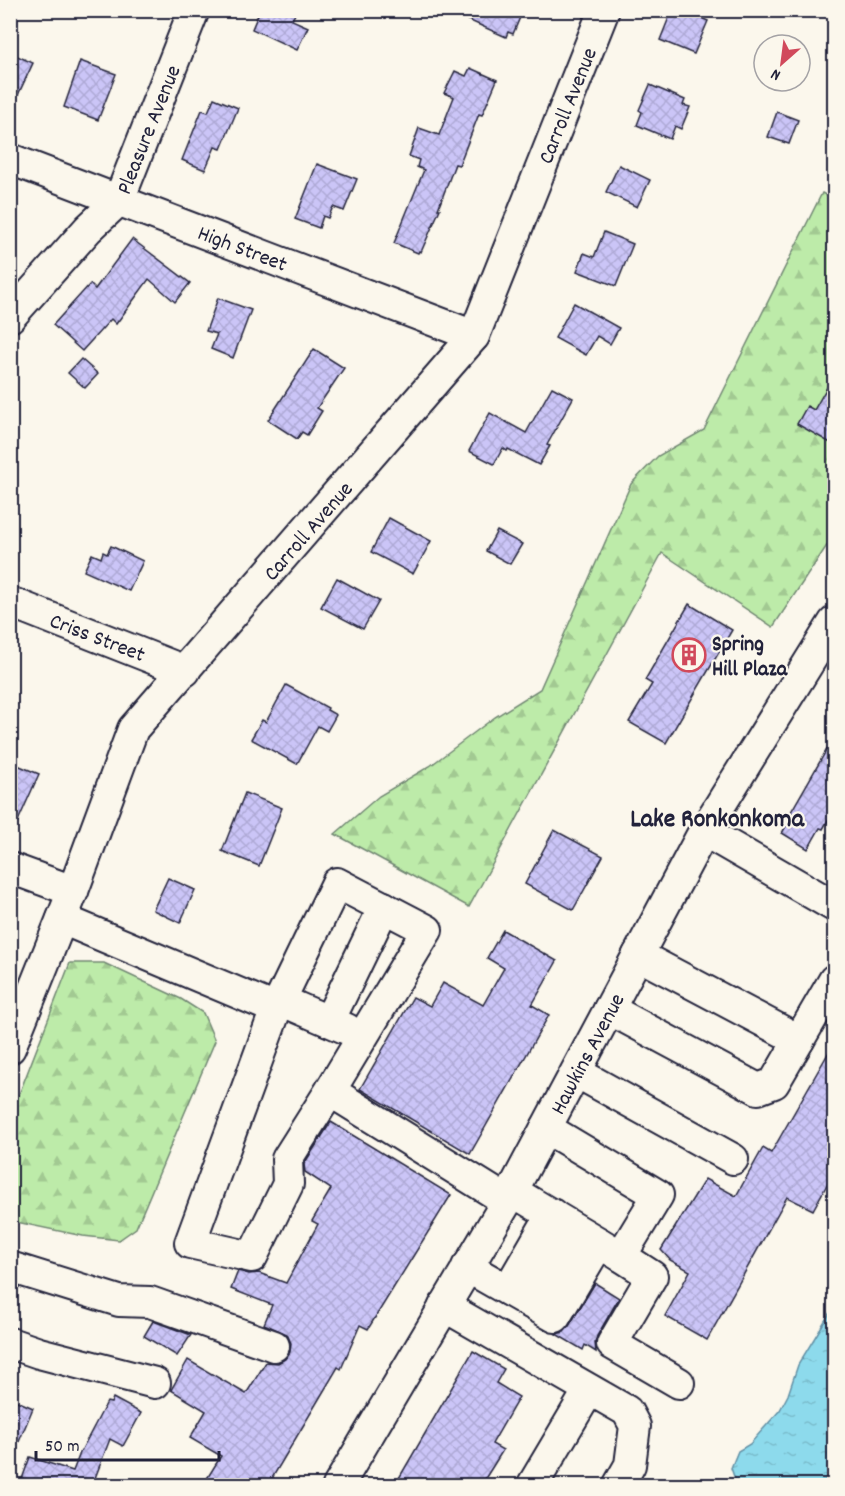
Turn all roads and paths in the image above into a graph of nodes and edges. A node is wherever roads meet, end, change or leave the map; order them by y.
1 (195, 10) edge
2 (604, 10) edge
3 (10, 159) edge
4 (119, 200) junction
5 (10, 317) edge
6 (474, 336) junction
7 (10, 602) edge
8 (834, 622) edge
9 (185, 670) junction
10 (704, 831) junction
11 (10, 868) edge
12 (74, 891) junction
13 (834, 906) edge
14 (384, 908) junction
15 (62, 919) junction
16 (638, 955) junction
17 (834, 980) edge
18 (278, 1004) junction
19 (609, 1009) junction
20 (329, 1021) junction
21 (363, 1036) junction
22 (799, 1040) junction
23 (10, 1048) edge
24 (576, 1072) junction
25 (330, 1091) junction
26 (546, 1128) junction
27 (733, 1159) dead end
28 (510, 1196) junction
29 (587, 1235) junction
30 (10, 1267) edge
31 (467, 1267) junction
32 (520, 1297) junction
33 (444, 1306) junction
34 (10, 1343) edge
35 (274, 1346) dead end
36 (154, 1383) dead end
37 (679, 1383) dead end
38 (589, 1390) junction
39 (338, 1485) edge
40 (532, 1485) edge
41 (618, 1485) edge

1 - 4 street, Pleasure Avenue
2 - 6 street, Carroll Avenue
3 - 4 street, High Street
4 - 5 street, Pleasure Avenue
4 - 6 street, High Street
6 - 9 street, Carroll Avenue
7 - 9 street, Criss Street
8 - 10 street, Hawkins Avenue
9 - 12 street, Carroll Avenue
10 - 13 street
10 - 16 street, Hawkins Avenue
11 - 12 street
12 - 15 street, Carroll Avenue
14 - 18 street
14 - 20 street
14 - 21 street
15 - 18 street
15 - 23 street, Carroll Avenue
16 - 19 street, Hawkins Avenue
16 - 22 street
17 - 22 street
18 - 20 street
18 - 25 street
19 - 22 street
19 - 24 street, Hawkins Avenue
20 - 21 street
21 - 25 street
24 - 26 street, Hawkins Avenue
24 - 27 street
25 - 28 street
26 - 28 street, Hawkins Avenue
26 - 29 street
28 - 29 street
28 - 31 street, Hawkins Avenue
29 - 32 street
29 - 32 street
29 - 37 street
30 - 35 street
31 - 32 street
31 - 33 street, Hawkins Avenue
33 - 38 street
33 - 39 street, Hawkins Avenue
34 - 36 street
38 - 40 street
38 - 41 street

